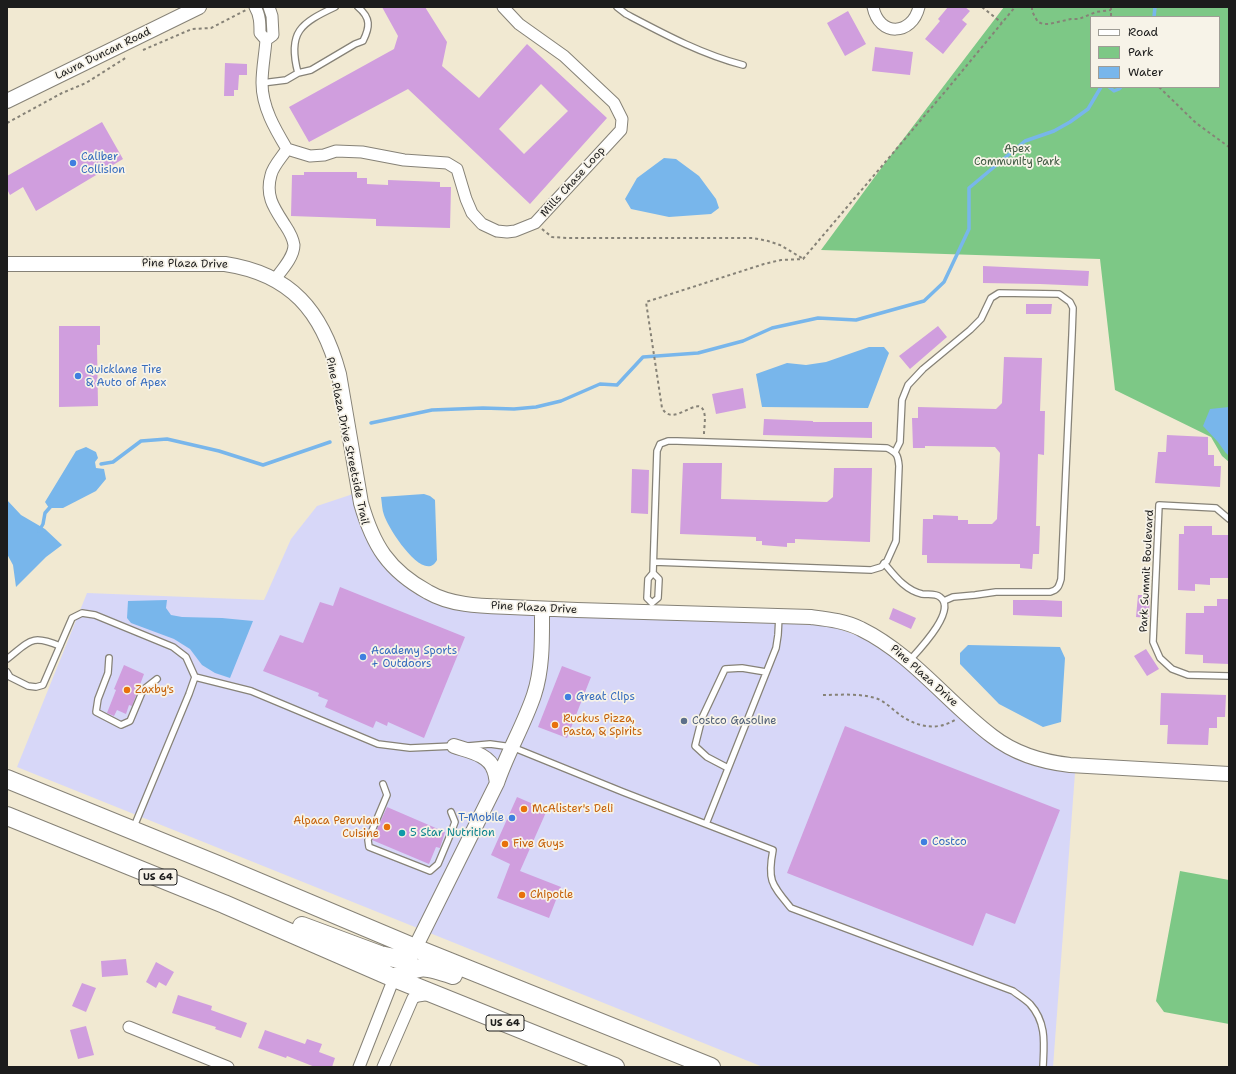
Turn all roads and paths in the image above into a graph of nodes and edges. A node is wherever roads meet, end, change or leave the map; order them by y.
1 (199, 7) edge
2 (270, 7) edge
3 (335, 7) edge
4 (358, 7) edge
5 (503, 7) edge
6 (617, 7) edge
7 (873, 7) edge
8 (919, 7) edge
9 (982, 7) edge
10 (1015, 7) edge
11 (1032, 7) edge
12 (252, 8) edge
13 (1111, 9) edge
14 (1002, 23) junction
15 (266, 40) junction
16 (142, 50) dead end
17 (131, 54) dead end
18 (743, 65) dead end
19 (298, 73) junction
20 (262, 83) junction
21 (1160, 88) edge
22 (7, 101) edge
23 (7, 123) edge
24 (1229, 147) edge
25 (287, 149) junction
26 (535, 223) junction
27 (803, 259) junction
28 (7, 264) edge
29 (275, 279) junction
30 (703, 442) junction
31 (895, 452) junction
32 (1229, 519) edge
33 (654, 562) junction
34 (884, 563) junction
35 (653, 573) junction
36 (944, 601) junction
37 (652, 608) junction
38 (542, 609) junction
39 (779, 616) junction
40 (60, 646) junction
41 (109, 658) dead end
42 (7, 659) edge
43 (909, 661) junction
44 (7, 672) edge
45 (766, 672) junction
46 (1229, 676) edge
47 (195, 677) junction
48 (157, 679) dead end
49 (823, 695) dead end
50 (955, 720) dead end
51 (454, 746) junction
52 (512, 746) junction
53 (728, 768) junction
54 (1229, 774) edge
55 (7, 779) edge
56 (497, 783) junction
57 (383, 784) dead end
58 (451, 812) dead end
59 (7, 816) edge
60 (706, 824) junction
61 (132, 830) junction
62 (202, 895) junction
63 (415, 948) junction
64 (394, 978) junction
65 (431, 994) junction
66 (129, 1027) dead end
67 (619, 1030) junction
68 (228, 1067) edge
69 (359, 1067) edge
70 (383, 1067) edge
71 (615, 1067) edge
72 (711, 1067) edge
73 (1043, 1067) edge

1 - 22 street, Laura Duncan Road
2 - 15 street
3 - 19 lane
4 - 19 lane
5 - 26 street, Mills Chase Loop
6 - 18 lane
7 - 8 street
9 - 14 path
10 - 14 path
11 - 13 path
12 - 15 street
12 - 16 path
14 - 27 path
15 - 20 street
17 - 23 path
19 - 20 lane
20 - 25 street
21 - 24 path
25 - 26 street, Mills Chase Loop
25 - 29 street
26 - 27 path
27 - 30 path
28 - 29 street, Pine Plaza Drive
29 - 38 street, Pine Plaza Drive
30 - 31 lane
30 - 33 lane
31 - 34 lane
31 - 36 lane
32 - 46 lane, Park Summit Boulevard
33 - 34 lane
33 - 35 lane
34 - 36 lane
35 - 37 lane
35 - 37 lane
36 - 43 lane
37 - 38 street, Pine Plaza Drive
37 - 39 street, Pine Plaza Drive
38 - 52 street
39 - 43 street, Pine Plaza Drive
39 - 45 lane
40 - 42 lane
40 - 44 lane
40 - 47 lane
41 - 48 lane
43 - 54 street, Pine Plaza Drive
45 - 53 lane
45 - 53 lane
47 - 51 lane
47 - 61 lane
49 - 50 path
51 - 52 lane
51 - 56 street
52 - 56 street
52 - 60 lane
53 - 60 lane
55 - 61 highway
56 - 63 street
57 - 58 lane
59 - 62 highway, US 64
60 - 73 lane
61 - 63 highway
62 - 63 highway
62 - 64 highway, US 64
63 - 67 highway
64 - 65 highway, US 64
64 - 67 highway
64 - 69 street
65 - 70 street
65 - 71 highway, US 64
66 - 68 street
67 - 72 highway

